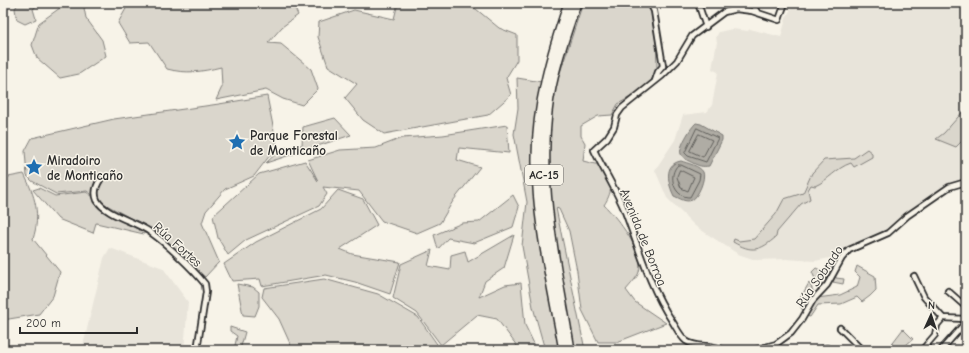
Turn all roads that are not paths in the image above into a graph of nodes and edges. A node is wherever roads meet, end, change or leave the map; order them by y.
1 (569, 3) edge
2 (576, 3) edge
3 (650, 3) edge
4 (698, 3) edge
5 (752, 3) edge
6 (785, 3) edge
7 (757, 12) junction
8 (706, 27) junction
9 (655, 83) junction
10 (100, 180) dead end
11 (966, 182) edge
12 (914, 276) dead end
13 (948, 291) dead end
14 (966, 307) edge
15 (943, 318) junction
16 (966, 319) edge
17 (966, 322) edge
18 (840, 328) dead end
19 (198, 350) edge
20 (564, 350) edge
21 (570, 350) edge
22 (724, 350) edge
23 (755, 350) edge
24 (819, 350) edge
25 (829, 350) edge
26 (862, 350) edge
27 (922, 350) edge
28 (942, 350) edge

1 - 20 highway, AC-15
2 - 21 highway, AC-15
3 - 9 street
4 - 8 street
5 - 7 street
6 - 7 street, Avenida de Borroa
7 - 8 street, Avenida de Borroa
8 - 9 street, Avenida de Borroa
9 - 22 street, Avenida de Borroa
10 - 19 street, Rúa Fortes
11 - 23 street, Rúa Sobrado
12 - 15 street
13 - 14 street
15 - 16 street
15 - 27 street
17 - 28 street
18 - 26 street
24 - 25 street

